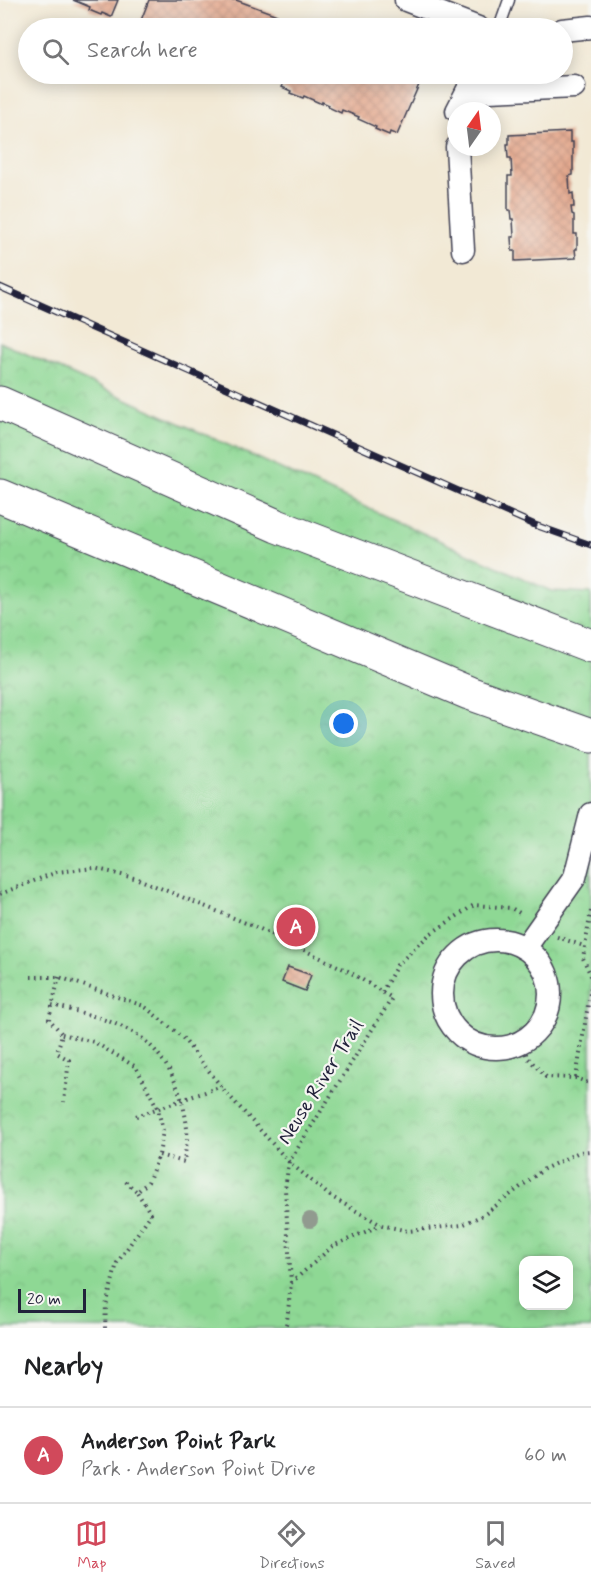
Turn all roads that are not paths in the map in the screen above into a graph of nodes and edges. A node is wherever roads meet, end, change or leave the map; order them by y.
1 (406, 0) edge
2 (509, 0) edge
3 (452, 18) edge
4 (503, 18) edge
5 (591, 27) edge
6 (573, 29) edge
7 (574, 87) dead end
8 (464, 97) edge
9 (458, 156) edge
10 (463, 250) dead end
11 (0, 403) edge
12 (0, 496) edge
13 (591, 646) edge
14 (591, 736) edge
15 (591, 816) edge
16 (525, 948) junction

1 - 3 street
2 - 4 lane
5 - 6 street
7 - 8 street
9 - 10 street
11 - 13 highway
12 - 14 highway
15 - 16 street
16 - 16 street

